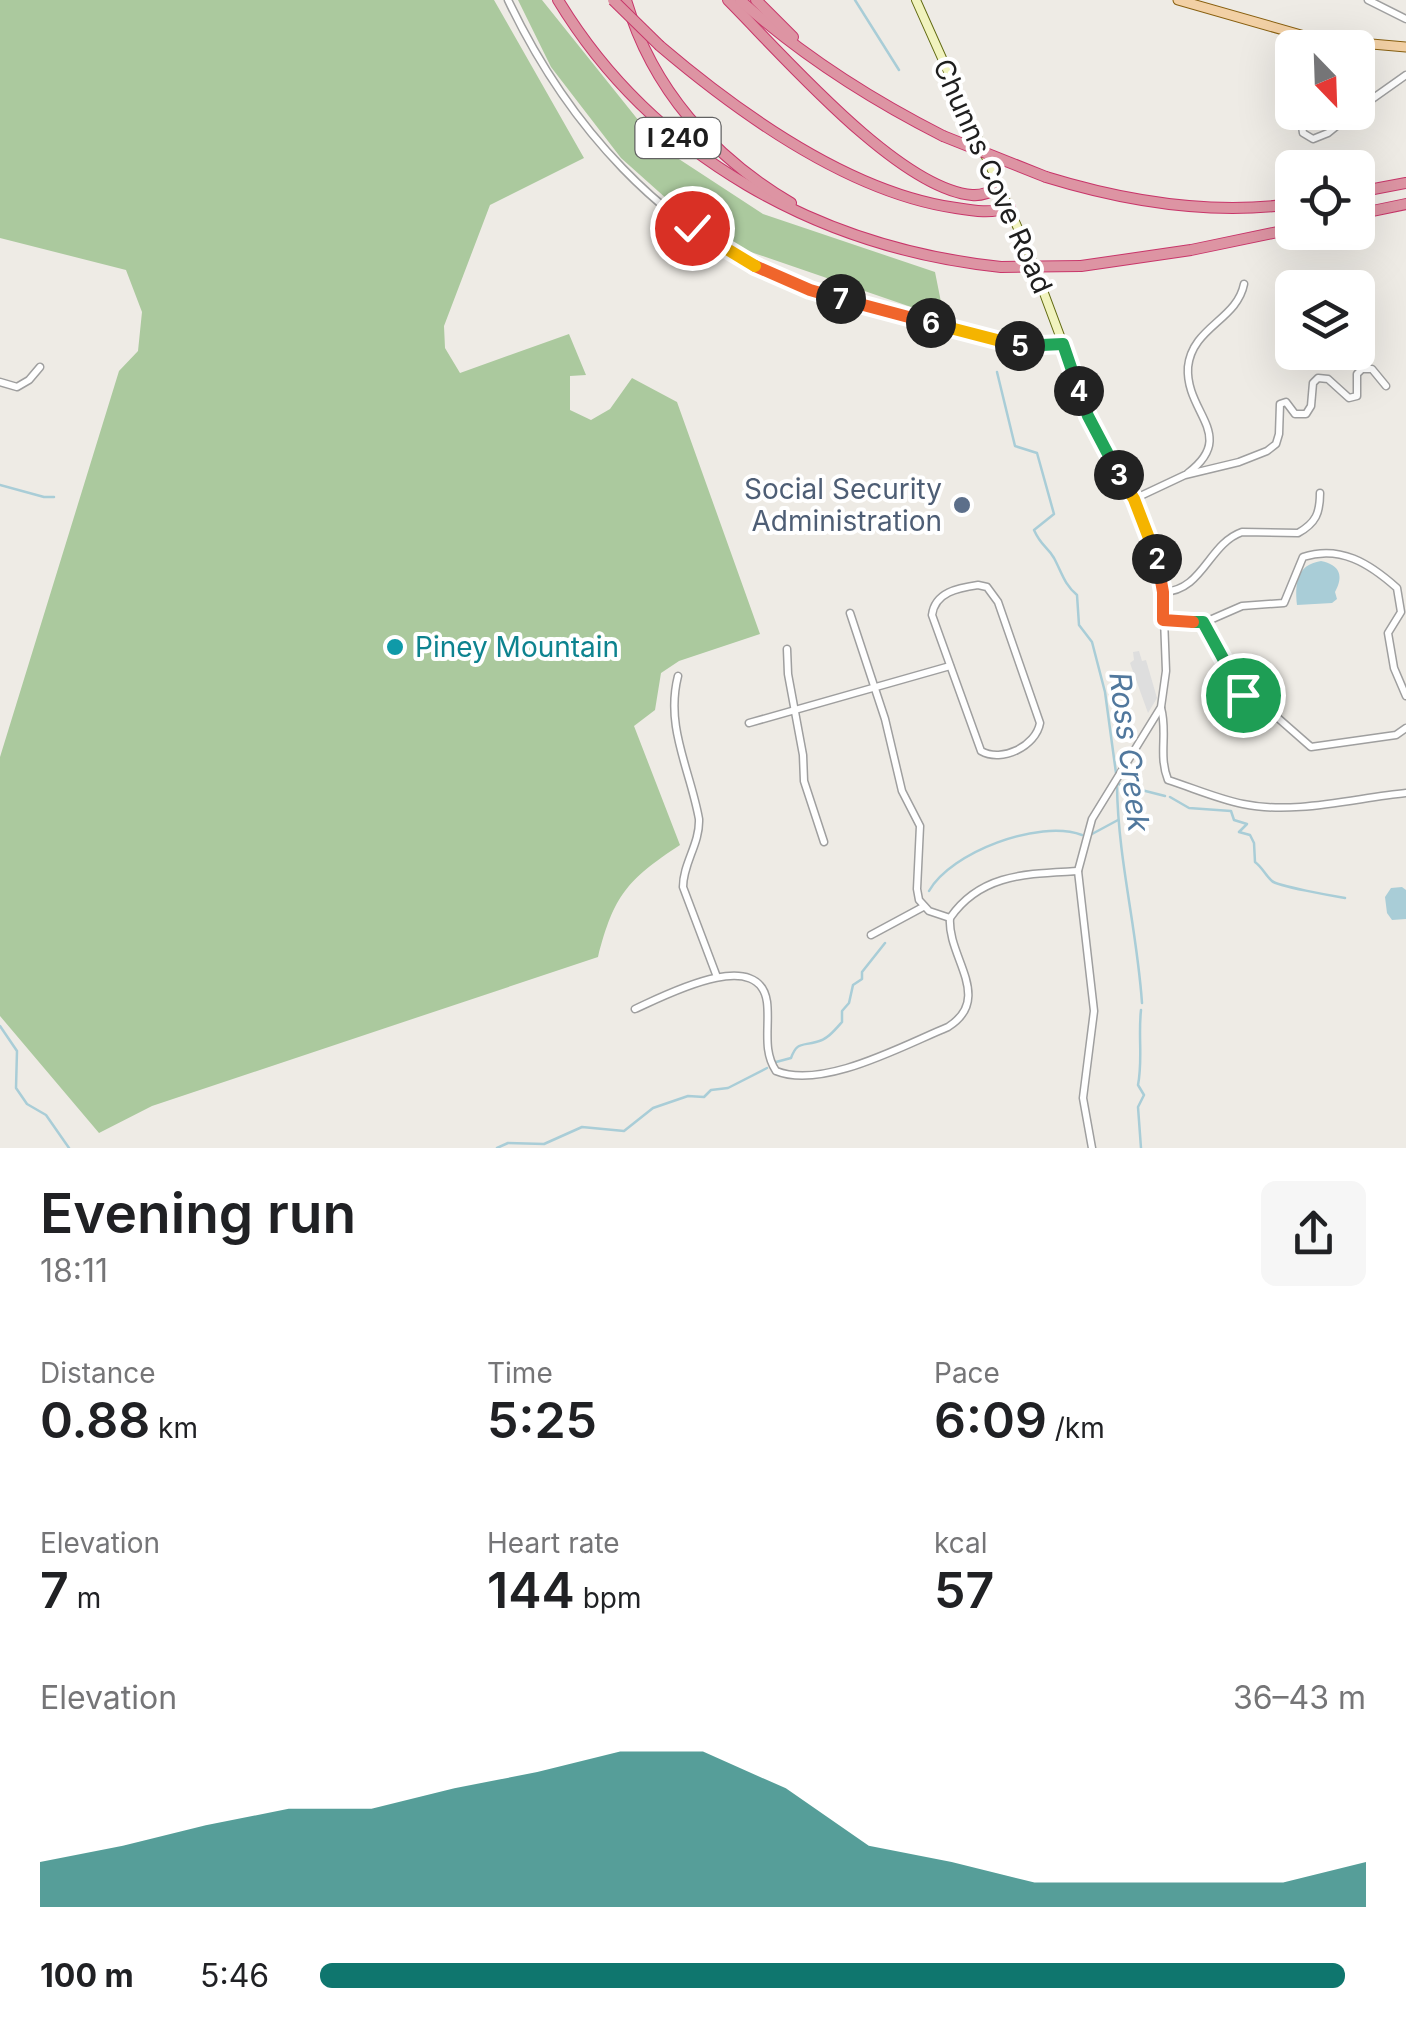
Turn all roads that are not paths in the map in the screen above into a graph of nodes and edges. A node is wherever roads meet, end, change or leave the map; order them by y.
1 (508, 0) edge
2 (558, 0) edge
3 (613, 0) edge
4 (626, 0) edge
5 (728, 0) edge
6 (740, 0) edge
7 (756, 0) edge
8 (916, 0) edge
9 (1178, 0) edge
10 (1368, 0) edge
11 (1406, 19) edge
12 (1282, 30) edge
13 (1375, 46) edge
14 (1406, 47) edge
15 (811, 56) junction
16 (1406, 75) edge
17 (1375, 97) edge
18 (1303, 130) edge
19 (1332, 130) edge
20 (1406, 183) edge
21 (1001, 188) junction
22 (1375, 189) edge
23 (1406, 204) edge
24 (1275, 205) edge
25 (1010, 208) junction
26 (1375, 210) edge
27 (837, 229) junction
28 (1275, 233) edge
29 (1244, 284) dead end
30 (1063, 344) junction
31 (40, 366) dead end
32 (0, 382) edge
33 (1386, 386) dead end
34 (1186, 475) junction
35 (1320, 493) dead end
36 (1134, 499) junction
37 (1163, 592) junction
38 (850, 613) dead end
39 (1163, 620) junction
40 (1203, 622) junction
41 (787, 649) dead end
42 (950, 666) junction
43 (678, 676) dead end
44 (872, 688) junction
45 (1406, 696) edge
46 (1161, 706) junction
47 (794, 708) junction
48 (748, 723) dead end
49 (1406, 728) edge
50 (1406, 793) edge
51 (824, 842) dead end
52 (1078, 871) junction
53 (923, 907) junction
54 (950, 918) junction
55 (871, 935) dead end
56 (717, 977) junction
57 (635, 1009) dead end
58 (1092, 1148) edge

1 - 30 street
2 - 27 highway, I 240
3 - 25 highway, bridge
4 - 27 highway
5 - 21 highway
6 - 15 highway
7 - 15 highway
8 - 21 main road, Chunns Cove Road
9 - 12 main road
10 - 11 street
13 - 14 main road
15 - 24 highway, bridge
16 - 17 street
18 - 19 street
20 - 22 highway
21 - 25 main road, Chunns Cove Road
23 - 26 highway
25 - 30 main road, Chunns Cove Road
27 - 28 highway, I 240, bridge
29 - 34 street
30 - 36 street, Chunns Cove Road
31 - 32 street
33 - 34 street
34 - 36 street
35 - 37 street
36 - 37 street, Chunns Cove Road
37 - 39 street, Chunns Cove Road
38 - 44 street
39 - 40 street
39 - 46 street, Chunns Cove Road
40 - 45 street
40 - 49 street
41 - 47 street
42 - 42 street
42 - 44 street
43 - 56 street
44 - 47 street
44 - 53 street
46 - 50 street
46 - 52 street, Chunns Cove Road
47 - 48 street
47 - 51 street
52 - 54 street
52 - 58 street, Chunns Cove Road
53 - 54 street
53 - 55 street
54 - 56 street
56 - 57 street

